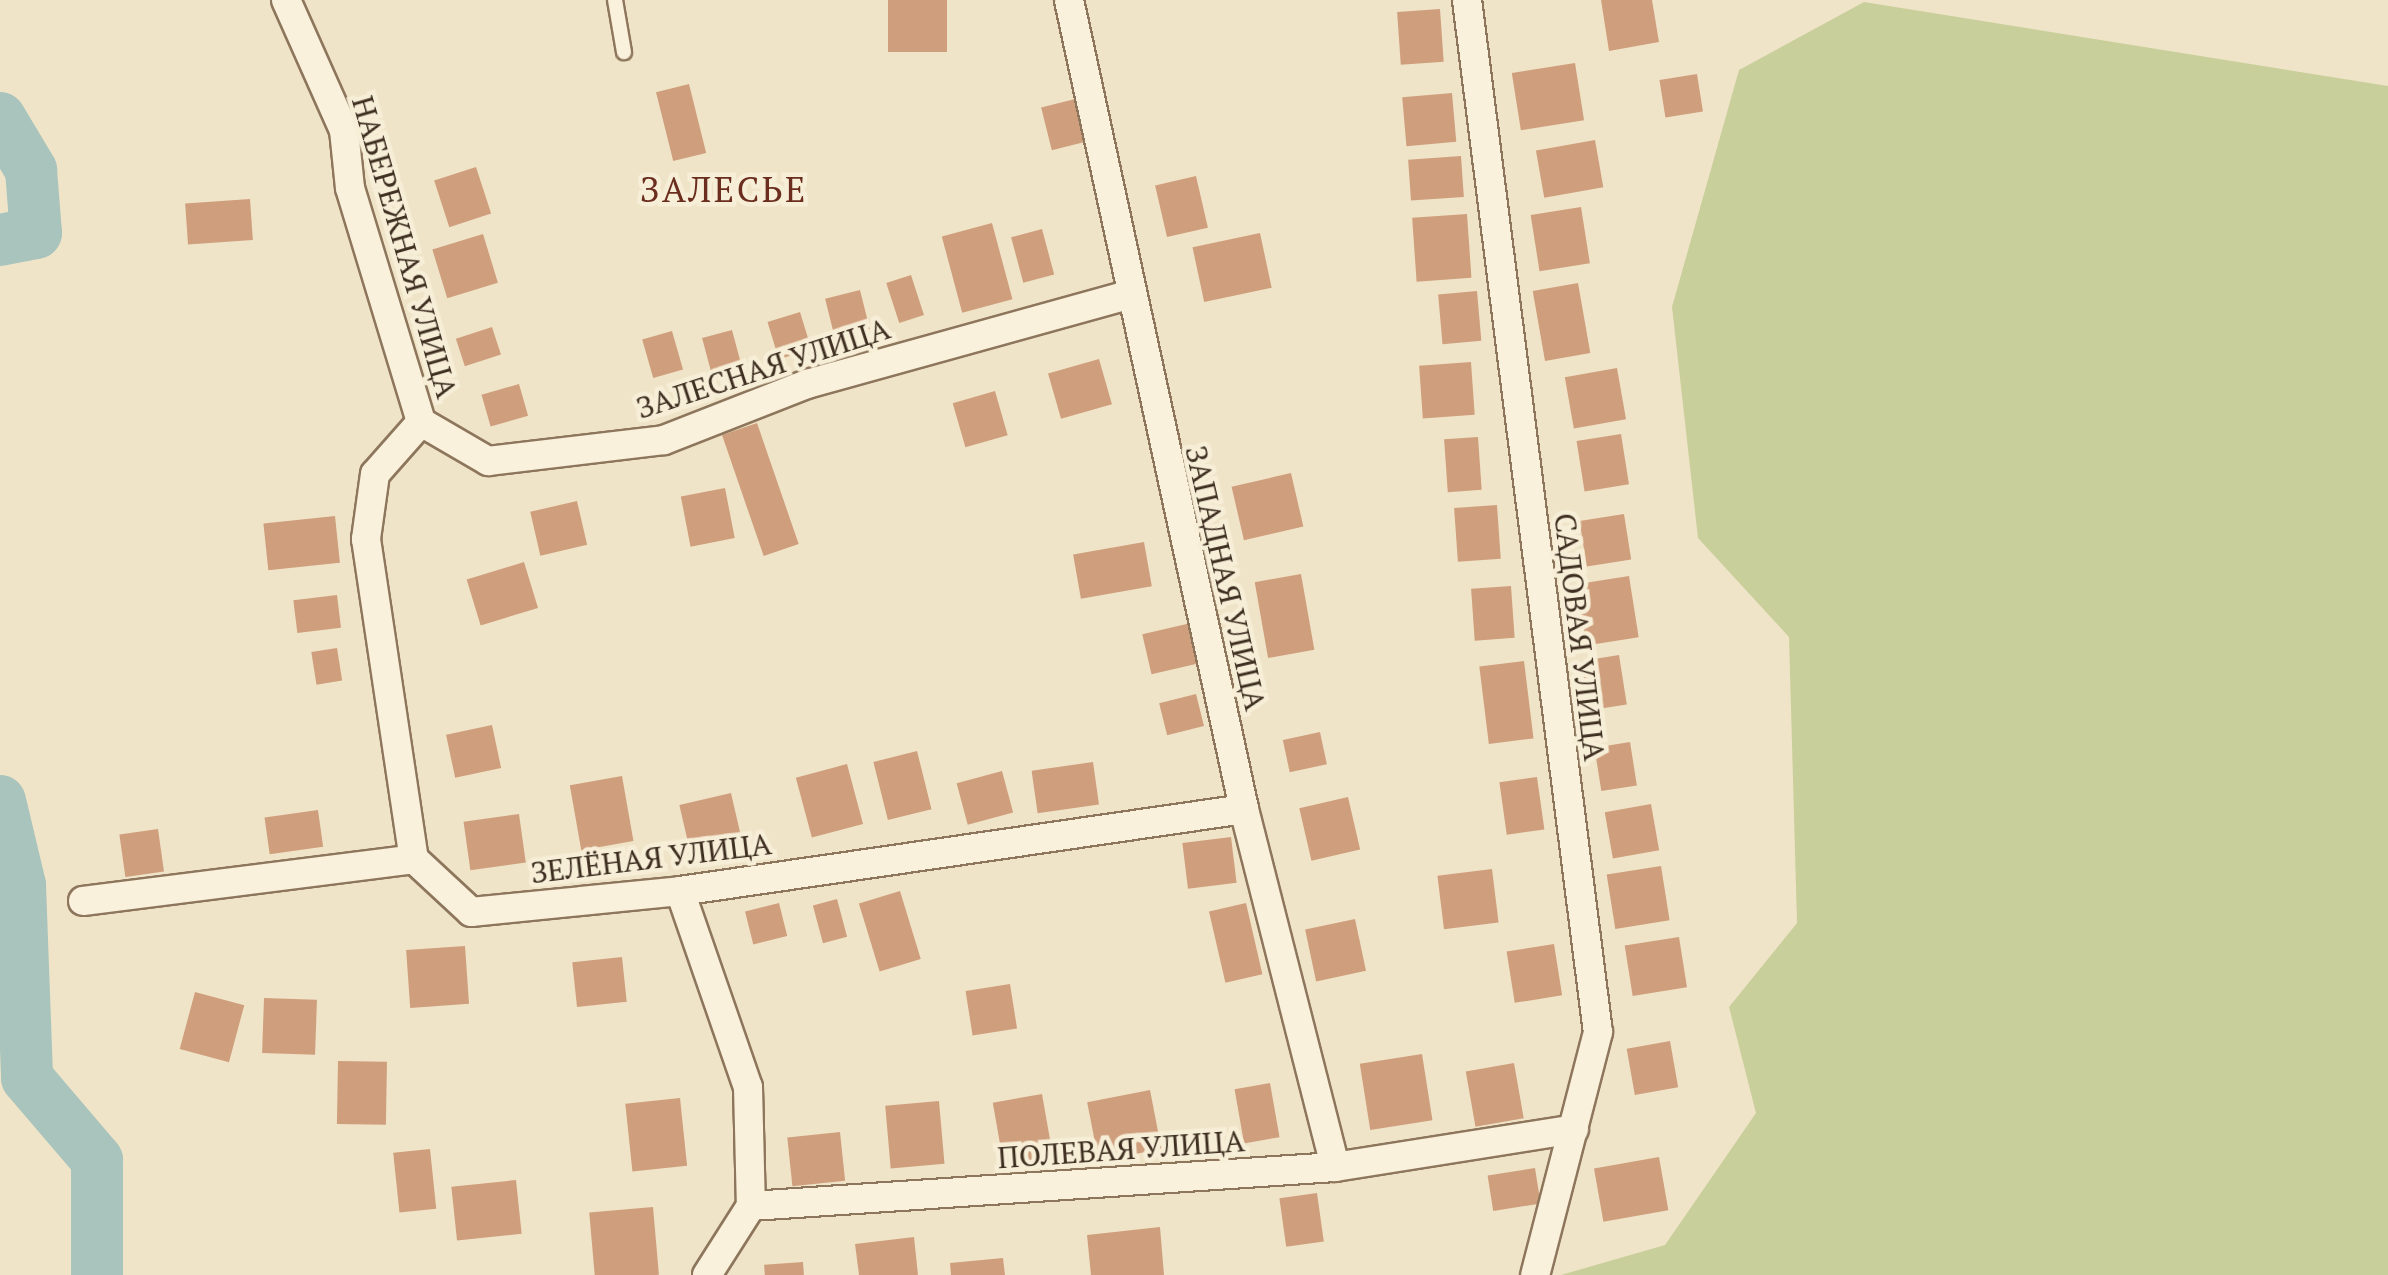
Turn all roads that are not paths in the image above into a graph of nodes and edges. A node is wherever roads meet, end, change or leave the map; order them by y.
1 (286, 0) edge
2 (615, 0) edge
3 (1068, 0) edge
4 (1467, 0) edge
5 (624, 52) dead end
6 (1129, 295) junction
7 (421, 422) junction
8 (1244, 809) junction
9 (414, 860) junction
10 (680, 890) junction
11 (83, 901) dead end
12 (1574, 1129) junction
13 (1335, 1167) junction
14 (752, 1206) junction
15 (706, 1275) edge
16 (1535, 1275) edge

1 - 7 street, НАБЕРЕЖНАЯ УЛИЦА
2 - 5 lane
3 - 6 street, ЗАПАДНАЯ УЛИЦА
4 - 12 street, САДОВАЯ УЛИЦА
6 - 7 street, ЗАЛЕСНАЯ УЛИЦА
6 - 8 street, ЗАПАДНАЯ УЛИЦА
7 - 9 street, НАБЕРЕЖНАЯ УЛИЦА
8 - 10 street, ЗЕЛЁНАЯ УЛИЦА
8 - 13 street, ЗАПАДНАЯ УЛИЦА
9 - 10 street, ЗЕЛЁНАЯ УЛИЦА
9 - 11 street
10 - 14 street
12 - 13 street, ПОЛЕВАЯ УЛИЦА
12 - 16 street, САДОВАЯ УЛИЦА
13 - 14 street, ПОЛЕВАЯ УЛИЦА
14 - 15 street

